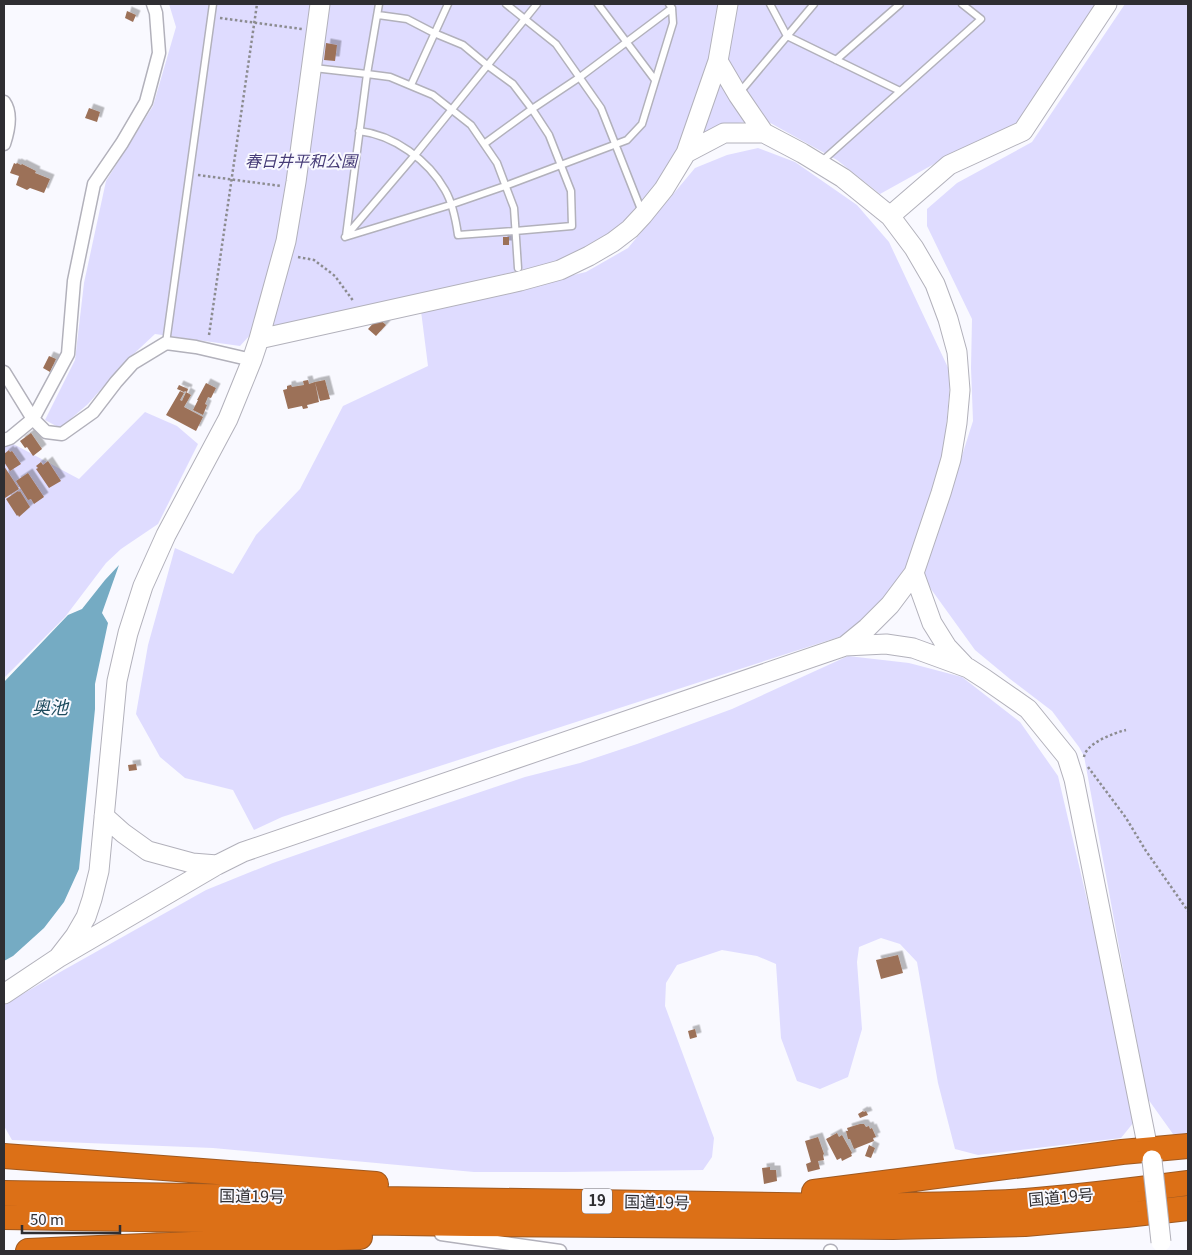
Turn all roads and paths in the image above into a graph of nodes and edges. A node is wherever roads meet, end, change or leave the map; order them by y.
1 (153, 4) edge
2 (212, 4) edge
3 (257, 4) edge
4 (320, 4) edge
5 (379, 4) edge
6 (448, 4) edge
7 (506, 4) edge
8 (537, 4) edge
9 (598, 4) edge
10 (728, 4) edge
11 (770, 4) edge
12 (814, 4) edge
13 (900, 4) edge
14 (962, 4) edge
15 (1107, 4) edge
16 (670, 6) edge
17 (378, 15) junction
18 (211, 17) junction
19 (525, 18) junction
20 (254, 22) junction
21 (306, 29) dead end
22 (434, 33) junction
23 (787, 36) junction
24 (627, 43) junction
25 (836, 60) junction
26 (718, 61) junction
27 (487, 65) junction
28 (311, 68) junction
29 (367, 74) junction
30 (580, 77) junction
31 (655, 80) junction
32 (412, 86) junction
33 (900, 91) junction
34 (738, 95) junction
35 (4, 102) edge
36 (532, 109) junction
37 (452, 111) junction
38 (360, 131) junction
39 (764, 133) junction
40 (4, 144) edge
41 (484, 144) junction
42 (615, 144) junction
43 (686, 153) junction
44 (415, 155) junction
45 (560, 164) junction
46 (819, 164) junction
47 (189, 174) junction
48 (231, 180) junction
49 (505, 186) junction
50 (285, 187) dead end
51 (450, 205) junction
52 (643, 215) junction
53 (890, 216) junction
54 (515, 231) junction
55 (346, 237) junction
56 (292, 255) dead end
57 (518, 268) dead end
58 (358, 307) dead end
59 (209, 335) dead end
60 (258, 339) junction
61 (166, 343) junction
62 (252, 360) junction
63 (4, 372) edge
64 (33, 419) junction
65 (4, 440) edge
66 (914, 573) junction
67 (845, 646) junction
68 (968, 668) junction
69 (1126, 730) dead end
70 (104, 816) junction
71 (218, 865) junction
72 (1188, 911) edge
73 (58, 958) junction
74 (4, 994) edge
75 (1188, 1146) edge
76 (1150, 1154) junction
77 (4, 1156) edge
78 (1188, 1183) edge
79 (4, 1193) edge
80 (467, 1199) junction
81 (762, 1204) junction
82 (1188, 1208) edge
83 (4, 1217) edge
84 (470, 1224) junction
85 (441, 1234) junction
86 (1162, 1247) edge
87 (28, 1251) edge
88 (560, 1251) edge

1 - 64 street
2 - 18 lane
3 - 20 path
4 - 28 street
5 - 17 lane
6 - 22 lane
7 - 19 lane
8 - 19 lane
9 - 24 lane
10 - 26 street
11 - 23 lane
12 - 23 lane
13 - 25 lane
14 - 33 lane
15 - 53 street
16 - 24 lane
16 - 31 lane
17 - 22 lane
17 - 29 lane
18 - 20 path
18 - 47 lane
19 - 27 lane
19 - 30 lane
20 - 21 path
20 - 48 path
22 - 27 lane
22 - 32 lane
23 - 25 lane
23 - 34 lane
24 - 30 lane
24 - 31 lane
25 - 33 lane
26 - 34 street
26 - 43 street
27 - 36 lane
27 - 37 lane
28 - 29 lane
28 - 60 street
29 - 32 lane
29 - 38 lane
30 - 36 lane
30 - 42 lane
31 - 42 lane
32 - 37 lane
33 - 46 lane
34 - 39 street
35 - 40 street
36 - 41 lane
36 - 45 lane
37 - 41 lane
37 - 44 lane
38 - 44 lane
38 - 55 lane
39 - 43 street
39 - 46 street
41 - 49 lane
42 - 45 lane
42 - 52 lane
43 - 52 street
44 - 51 lane
44 - 55 lane
45 - 49 lane
45 - 54 lane
46 - 53 street
47 - 48 path
47 - 61 lane
48 - 50 path
48 - 59 path
49 - 51 lane
49 - 54 lane
51 - 54 lane
51 - 55 lane
52 - 60 street
53 - 66 street
54 - 57 lane
56 - 58 path
60 - 62 street
61 - 62 street
61 - 64 street
62 - 70 street
63 - 64 street
64 - 65 street
66 - 67 street
66 - 68 street
67 - 68 street
67 - 71 street
68 - 76 street
69 - 72 path
70 - 71 street
70 - 73 street
71 - 73 street
73 - 74 street
75 - 76 highway
76 - 81 highway
76 - 86 street, bridge
77 - 80 highway
78 - 81 highway, 国道19号 / 19
79 - 80 highway, 国道19号 / 19
80 - 81 highway, 国道19号 / 19
82 - 84 highway, 国道19号 / 19
83 - 84 highway, 国道19号 / 19
84 - 85 highway
85 - 87 highway
85 - 88 street

